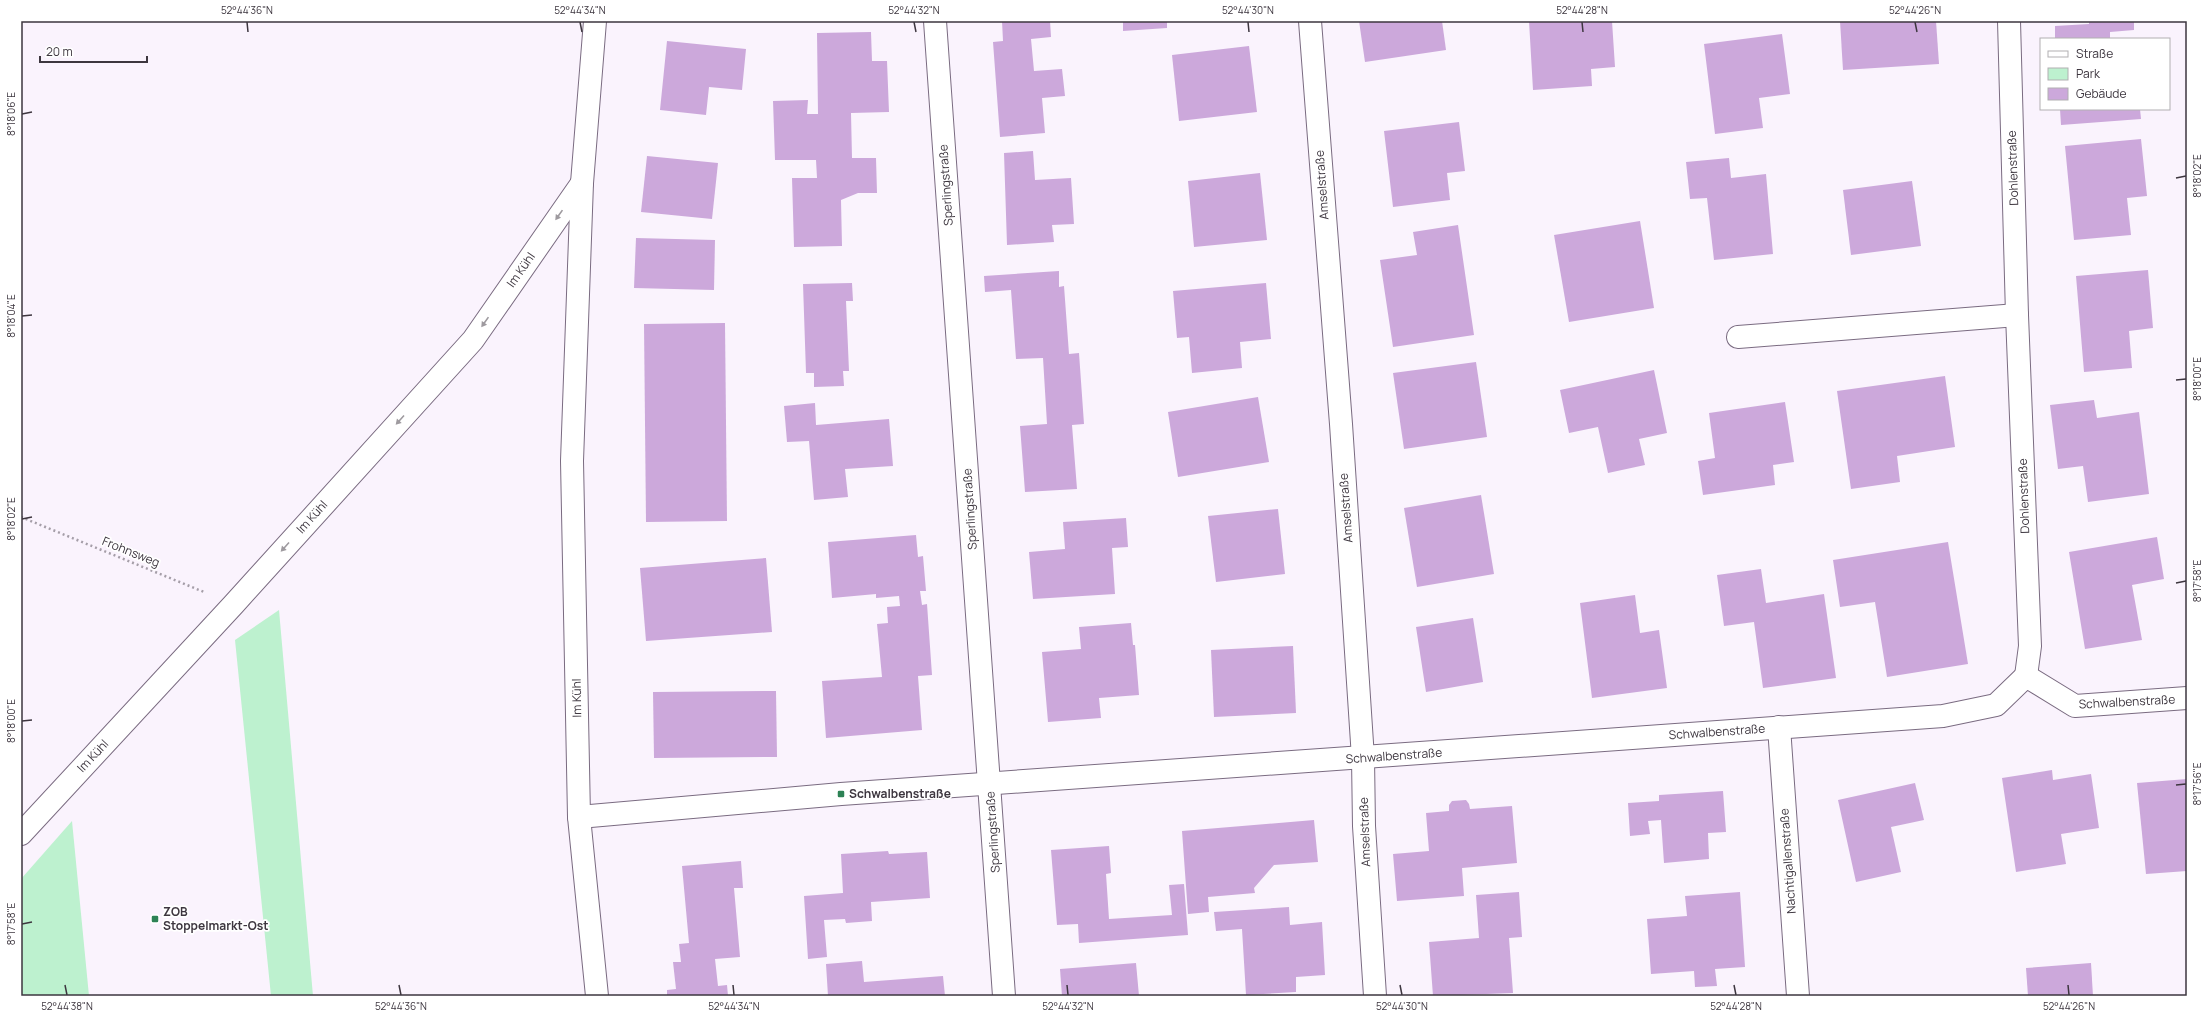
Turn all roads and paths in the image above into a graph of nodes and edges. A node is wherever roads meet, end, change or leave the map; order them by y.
1 (595, 21) edge
2 (935, 21) edge
3 (1310, 21) edge
4 (2009, 21) edge
5 (582, 183) junction
6 (2017, 315) junction
7 (1738, 337) dead end
8 (21, 517) edge
9 (234, 604) junction
10 (2026, 676) junction
11 (2187, 698) edge
12 (1779, 727) junction
13 (1363, 758) junction
14 (989, 783) junction
15 (579, 816) junction
16 (21, 834) edge
17 (597, 996) edge
18 (1004, 996) edge
19 (1375, 996) edge
20 (1798, 996) edge

1 - 5 street, Im Kühl
2 - 14 street, Sperlingstraße
3 - 13 street, Amselstraße
4 - 6 street, Dohlenstraße
5 -> 9 street, Im Kühl
5 - 15 street, Im Kühl
6 - 7 street
6 - 10 street, Dohlenstraße
8 - 9 path, Frohnsweg
9 - 16 street, Im Kühl
10 - 11 street, Schwalbenstraße
10 - 12 street, Schwalbenstraße
12 - 13 street, Schwalbenstraße
12 - 20 street, Nachtigallenstraße
13 - 14 street, Schwalbenstraße
13 - 19 street, Amselstraße
14 - 15 street, Schwalbenstraße
14 - 18 street, Sperlingstraße
15 - 17 street, Im Kühl

